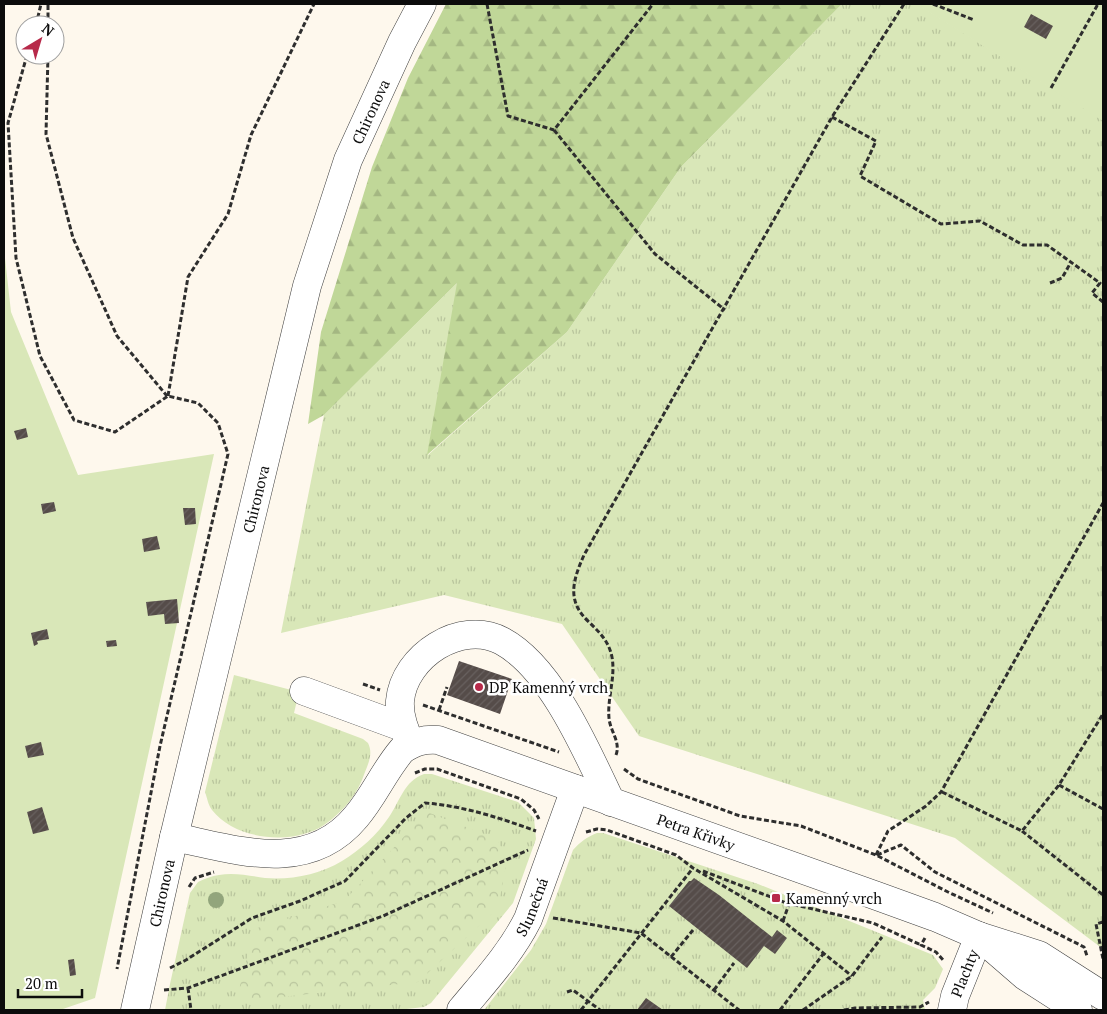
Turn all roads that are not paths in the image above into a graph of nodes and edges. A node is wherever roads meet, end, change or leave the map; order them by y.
1 (422, 4) edge
2 (304, 691) dead end
3 (407, 735) junction
4 (575, 789) junction
5 (611, 802) junction
6 (174, 837) junction
7 (979, 936) junction
8 (1103, 996) edge
9 (943, 1005) edge
10 (135, 1010) edge
11 (461, 1010) edge
12 (1078, 1010) edge

1 - 6 street, Chironova
2 - 3 street, Petra Křivky
3 - 4 street, Petra Křivky
3 - 5 street
3 - 6 street
4 - 5 street, Petra Křivky
4 - 11 street, Slunečná
5 - 7 street, Petra Křivky
6 - 10 street, Chironova
7 - 8 street, Petra Křivky
7 - 9 street, Plachty
7 - 12 street, Petra Křivky

